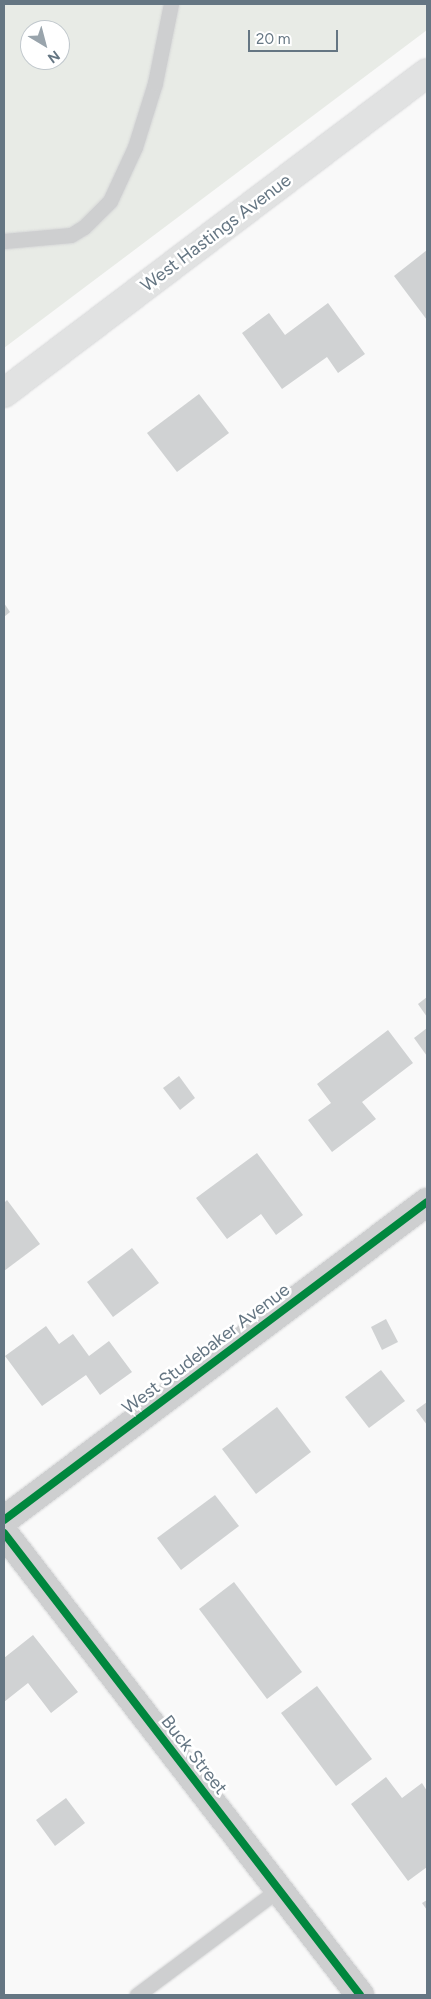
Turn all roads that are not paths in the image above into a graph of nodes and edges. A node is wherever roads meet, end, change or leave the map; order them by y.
1 (171, 4) edge
2 (427, 73) edge
3 (4, 241) edge
4 (4, 393) edge
5 (427, 1202) edge
6 (4, 1520) edge
7 (4, 1533) edge
8 (278, 1890) junction
9 (137, 1995) edge
10 (360, 1995) edge

1 - 3 lane
2 - 4 main road, West Hastings Avenue
5 - 6 street, West Studebaker Avenue
7 - 8 street, Buck Street
8 - 9 lane
8 - 10 street, Buck Street

